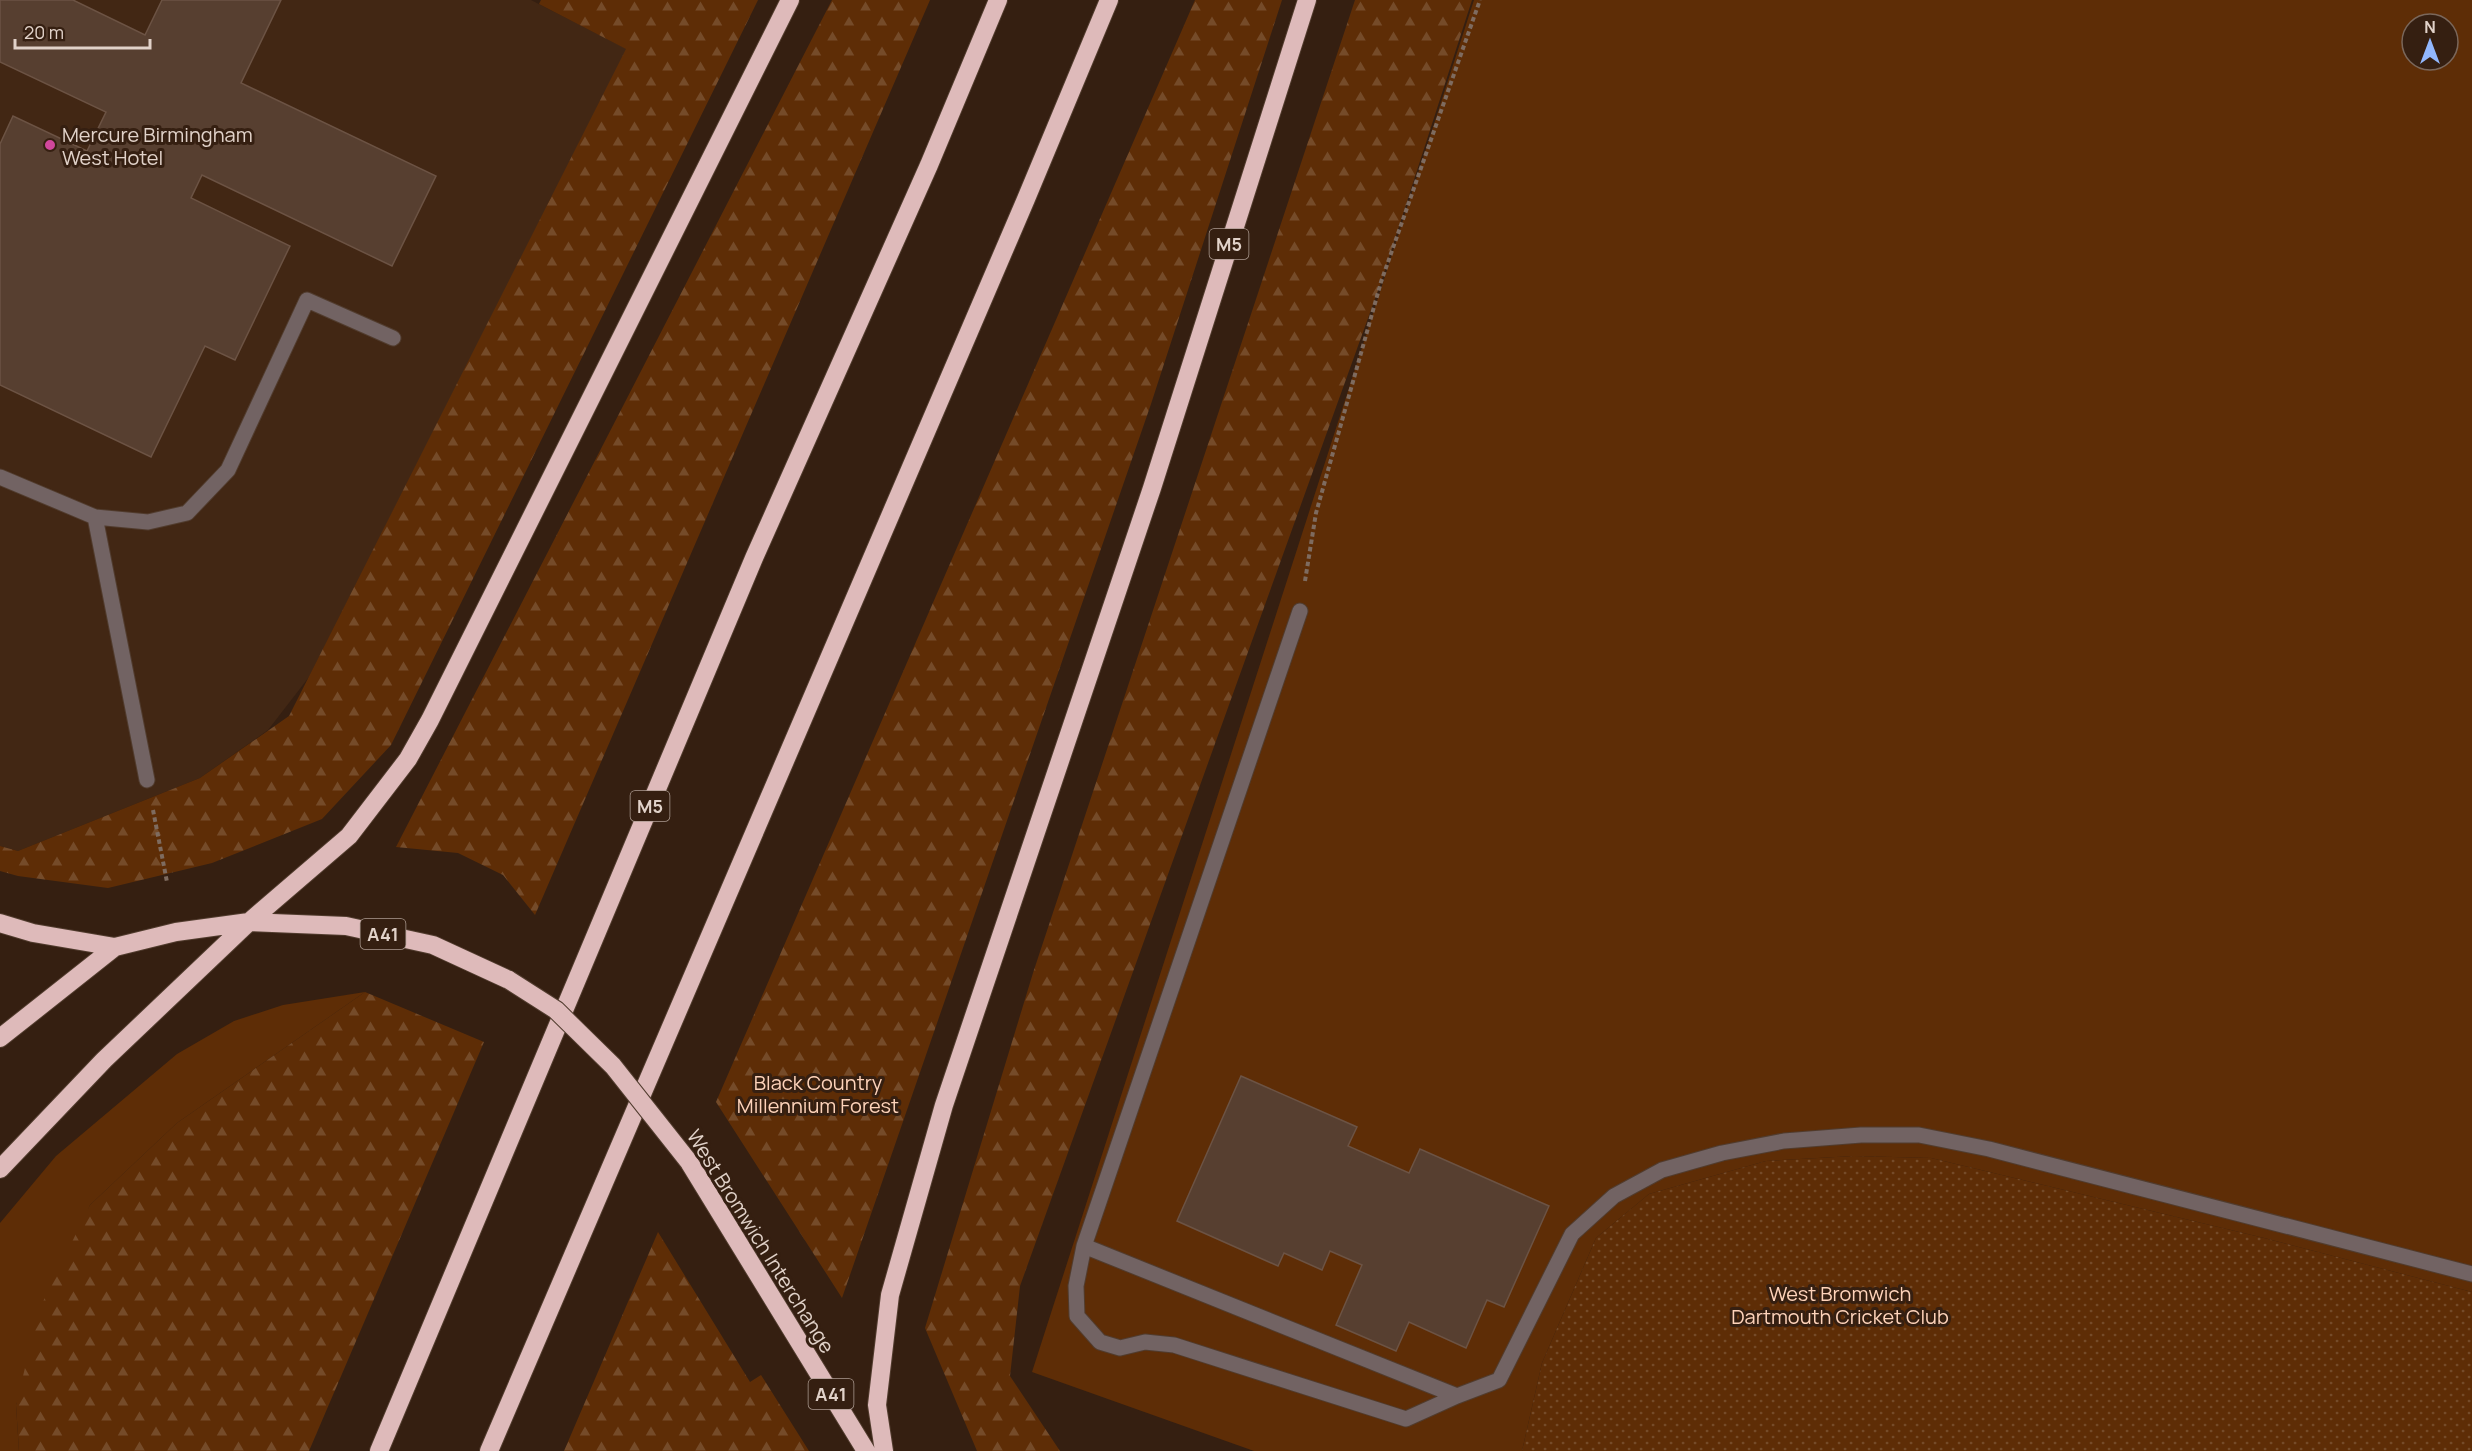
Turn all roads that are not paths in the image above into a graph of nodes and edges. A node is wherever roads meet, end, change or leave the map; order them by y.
1 (790, 0) edge
2 (998, 0) edge
3 (1109, 0) edge
4 (1307, 0) edge
5 (393, 338) dead end
6 (0, 477) edge
7 (95, 517) junction
8 (1300, 611) road end
9 (147, 780) road end
10 (0, 922) edge
11 (249, 922) junction
12 (115, 947) junction
13 (0, 1038) edge
14 (0, 1169) edge
15 (1084, 1246) junction
16 (2472, 1274) edge
17 (1457, 1396) junction
18 (379, 1451) edge
19 (489, 1451) edge
20 (866, 1451) edge
21 (884, 1451) edge

1 - 11 highway
2 - 18 highway, M5
3 - 19 highway
4 - 21 highway, M5
5 - 7 street
6 - 7 street
7 - 9 street
8 - 15 street
10 - 12 highway, A41
11 - 12 highway, West Bromwich Interchange / A41
11 - 14 highway
11 - 20 highway, West Bromwich Interchange / A41, bridge
12 - 13 highway, West Bromwich Interchange / A41
15 - 17 street
15 - 17 street
16 - 17 street

